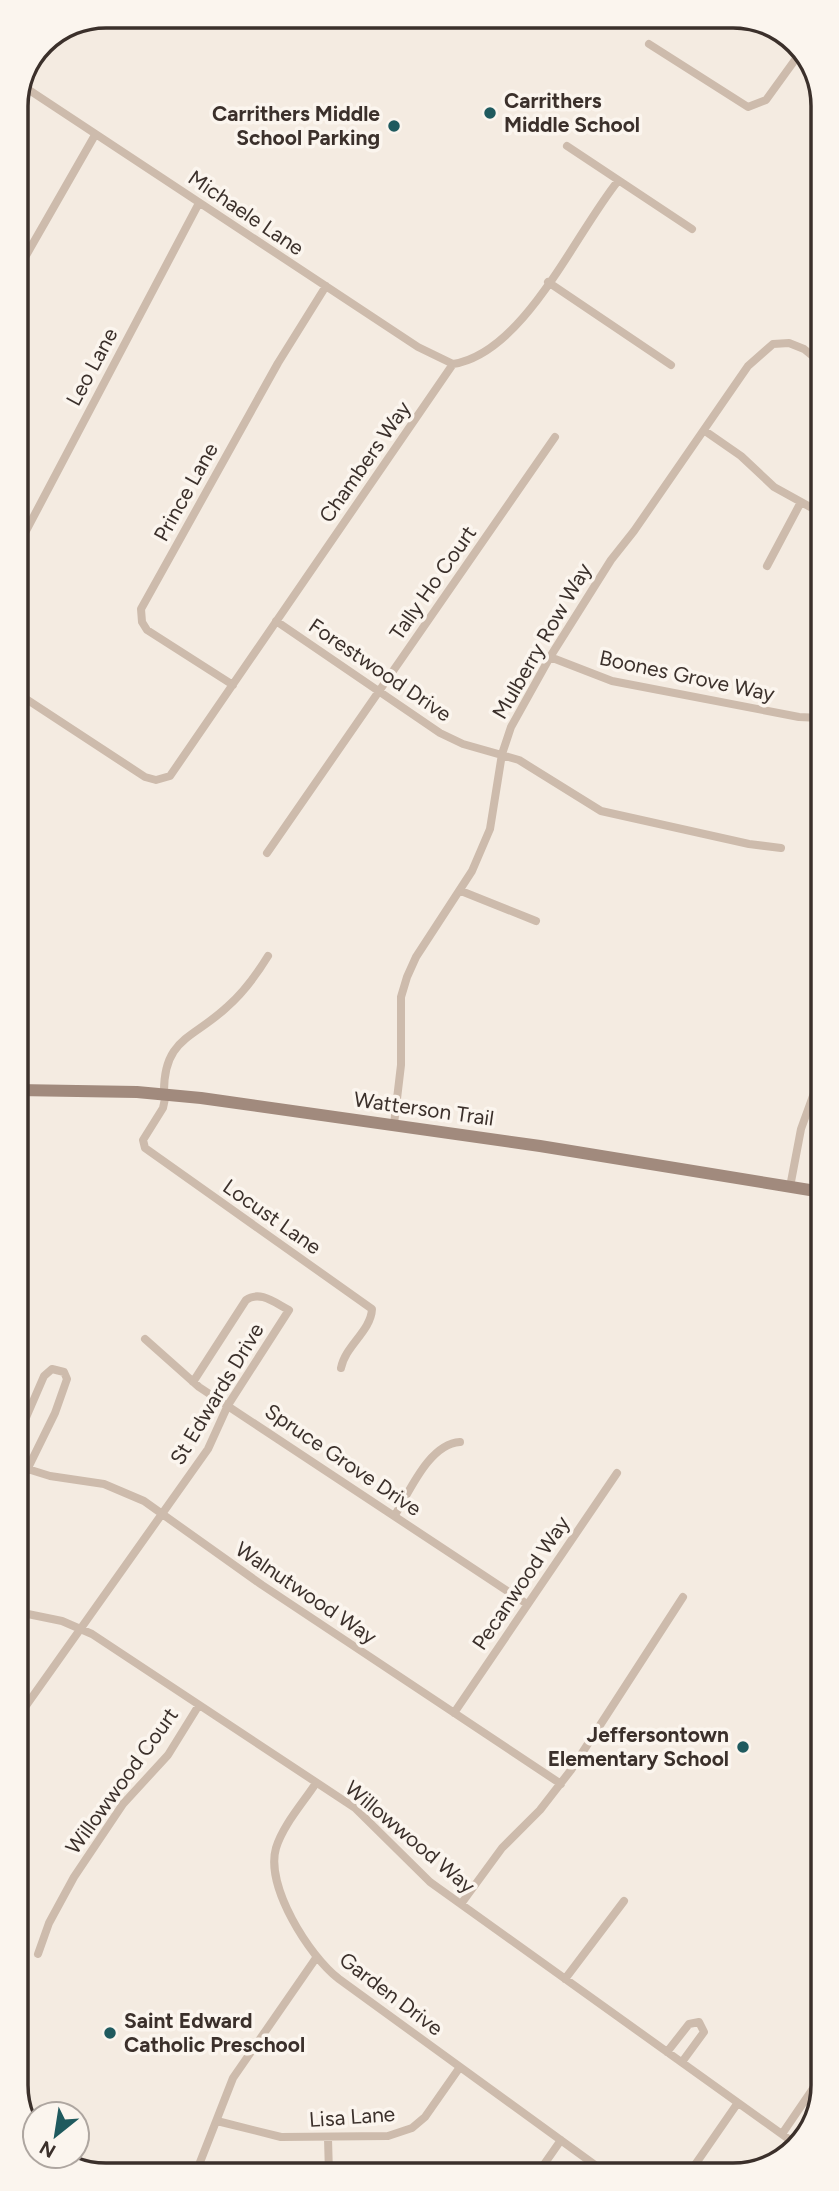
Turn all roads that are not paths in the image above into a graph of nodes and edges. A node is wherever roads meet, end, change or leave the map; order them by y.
1 (649, 44) dead end
2 (795, 59) edge
3 (30, 91) edge
4 (95, 135) junction
5 (567, 146) dead end
6 (618, 181) junction
7 (199, 203) junction
8 (692, 229) dead end
9 (28, 252) edge
10 (548, 282) junction
11 (326, 286) junction
12 (811, 356) edge
13 (453, 364) junction
14 (671, 365) dead end
15 (705, 431) junction
16 (555, 437) dead end
17 (801, 502) junction
18 (811, 508) edge
19 (28, 527) edge
20 (767, 566) dead end
21 (276, 621) junction
22 (550, 657) junction
23 (233, 685) junction
24 (379, 692) junction
25 (28, 699) edge
26 (811, 717) edge
27 (502, 754) junction
28 (780, 848) dead end
29 (267, 853) dead end
30 (461, 891) junction
31 (536, 921) dead end
32 (268, 956) dead end
33 (28, 1090) edge
34 (165, 1094) junction
35 (811, 1101) edge
36 (394, 1124) junction
37 (790, 1187) junction
38 (811, 1190) edge
39 (145, 1339) dead end
40 (341, 1368) dead end
41 (193, 1382) junction
42 (228, 1405) junction
43 (28, 1413) edge
44 (460, 1442) dead end
45 (28, 1457) edge
46 (28, 1469) edge
47 (617, 1473) dead end
48 (160, 1514) junction
49 (395, 1515) junction
50 (683, 1597) dead end
51 (527, 1604) junction
52 (28, 1613) edge
53 (81, 1629) junction
54 (28, 1703) edge
55 (199, 1705) junction
56 (454, 1713) junction
57 (316, 1783) junction
58 (561, 1784) junction
59 (624, 1901) dead end
60 (461, 1905) junction
61 (38, 1954) dead end
62 (316, 1958) junction
63 (565, 1979) junction
64 (667, 2052) junction
65 (682, 2062) junction
66 (460, 2067) junction
67 (810, 2093) edge
68 (737, 2104) junction
69 (217, 2121) junction
70 (782, 2134) junction
71 (328, 2138) junction
72 (789, 2139) edge
73 (561, 2140) junction
74 (200, 2163) edge
75 (329, 2163) edge
76 (545, 2163) edge
77 (592, 2163) edge
78 (696, 2163) edge

1 - 2 street
3 - 4 street, Michaele Lane
4 - 7 street, Michaele Lane
4 - 9 street
5 - 6 street
6 - 8 street
6 - 10 street
7 - 11 street, Michaele Lane
7 - 19 street, Leo Lane
10 - 13 street
10 - 14 street
11 - 13 street, Michaele Lane
11 - 23 street, Prince Lane
12 - 15 street, Mulberry Row Way
13 - 21 street, Chambers Way
15 - 17 street
15 - 22 street, Mulberry Row Way
16 - 24 street, Tally Ho Court
17 - 18 street
17 - 20 street
21 - 23 street, Chambers Way
21 - 24 street, Forestwood Drive
22 - 26 street, Boones Grove Way
22 - 27 street, Mulberry Row Way
23 - 25 street, Chambers Way
24 - 27 street, Forestwood Drive
24 - 29 street, Tally Ho Court
27 - 28 street, Forestwood Drive
27 - 30 street, Mulberry Row Way
30 - 31 street
30 - 36 street, Mulberry Row Way
32 - 34 street
33 - 34 main road, Watterson Trail
34 - 36 main road, Watterson Trail
34 - 40 street, Locust Lane
35 - 37 street
36 - 37 main road, Watterson Trail
37 - 38 main road, Watterson Trail
39 - 41 street, Spruce Grove Drive
41 - 42 street, Spruce Grove Drive
41 - 42 street, St Edwards Drive
42 - 48 street, St Edwards Drive
42 - 49 street, Spruce Grove Drive
43 - 45 street
44 - 49 street
46 - 48 street, Walnutwood Way
47 - 51 street, Pecanwood Way
48 - 53 street, St Edwards Drive
48 - 56 street, Walnutwood Way
49 - 51 street, Spruce Grove Drive
50 - 58 street
51 - 56 street, Pecanwood Way
52 - 53 street, Willowwood Way
53 - 54 street, St Edwards Drive
53 - 55 street, Willowwood Way
55 - 57 street, Willowwood Way
55 - 61 street, Willowwood Court
56 - 58 street, Walnutwood Way
57 - 60 street, Willowwood Way
57 - 62 street, Garden Drive
58 - 60 street
59 - 63 street
60 - 63 street, Willowwood Way
62 - 66 street, Garden Drive
62 - 69 street
63 - 64 street, Willowwood Way
64 - 65 street, Willowwood Way
64 - 65 street
65 - 68 street, Willowwood Way
66 - 71 street, Lisa Lane
66 - 73 street, Garden Drive
67 - 70 street
68 - 70 street, Willowwood Way
68 - 78 street
69 - 71 street, Lisa Lane
69 - 74 street
70 - 72 street, Willowwood Way
71 - 75 street
73 - 76 street
73 - 77 street, Garden Drive

